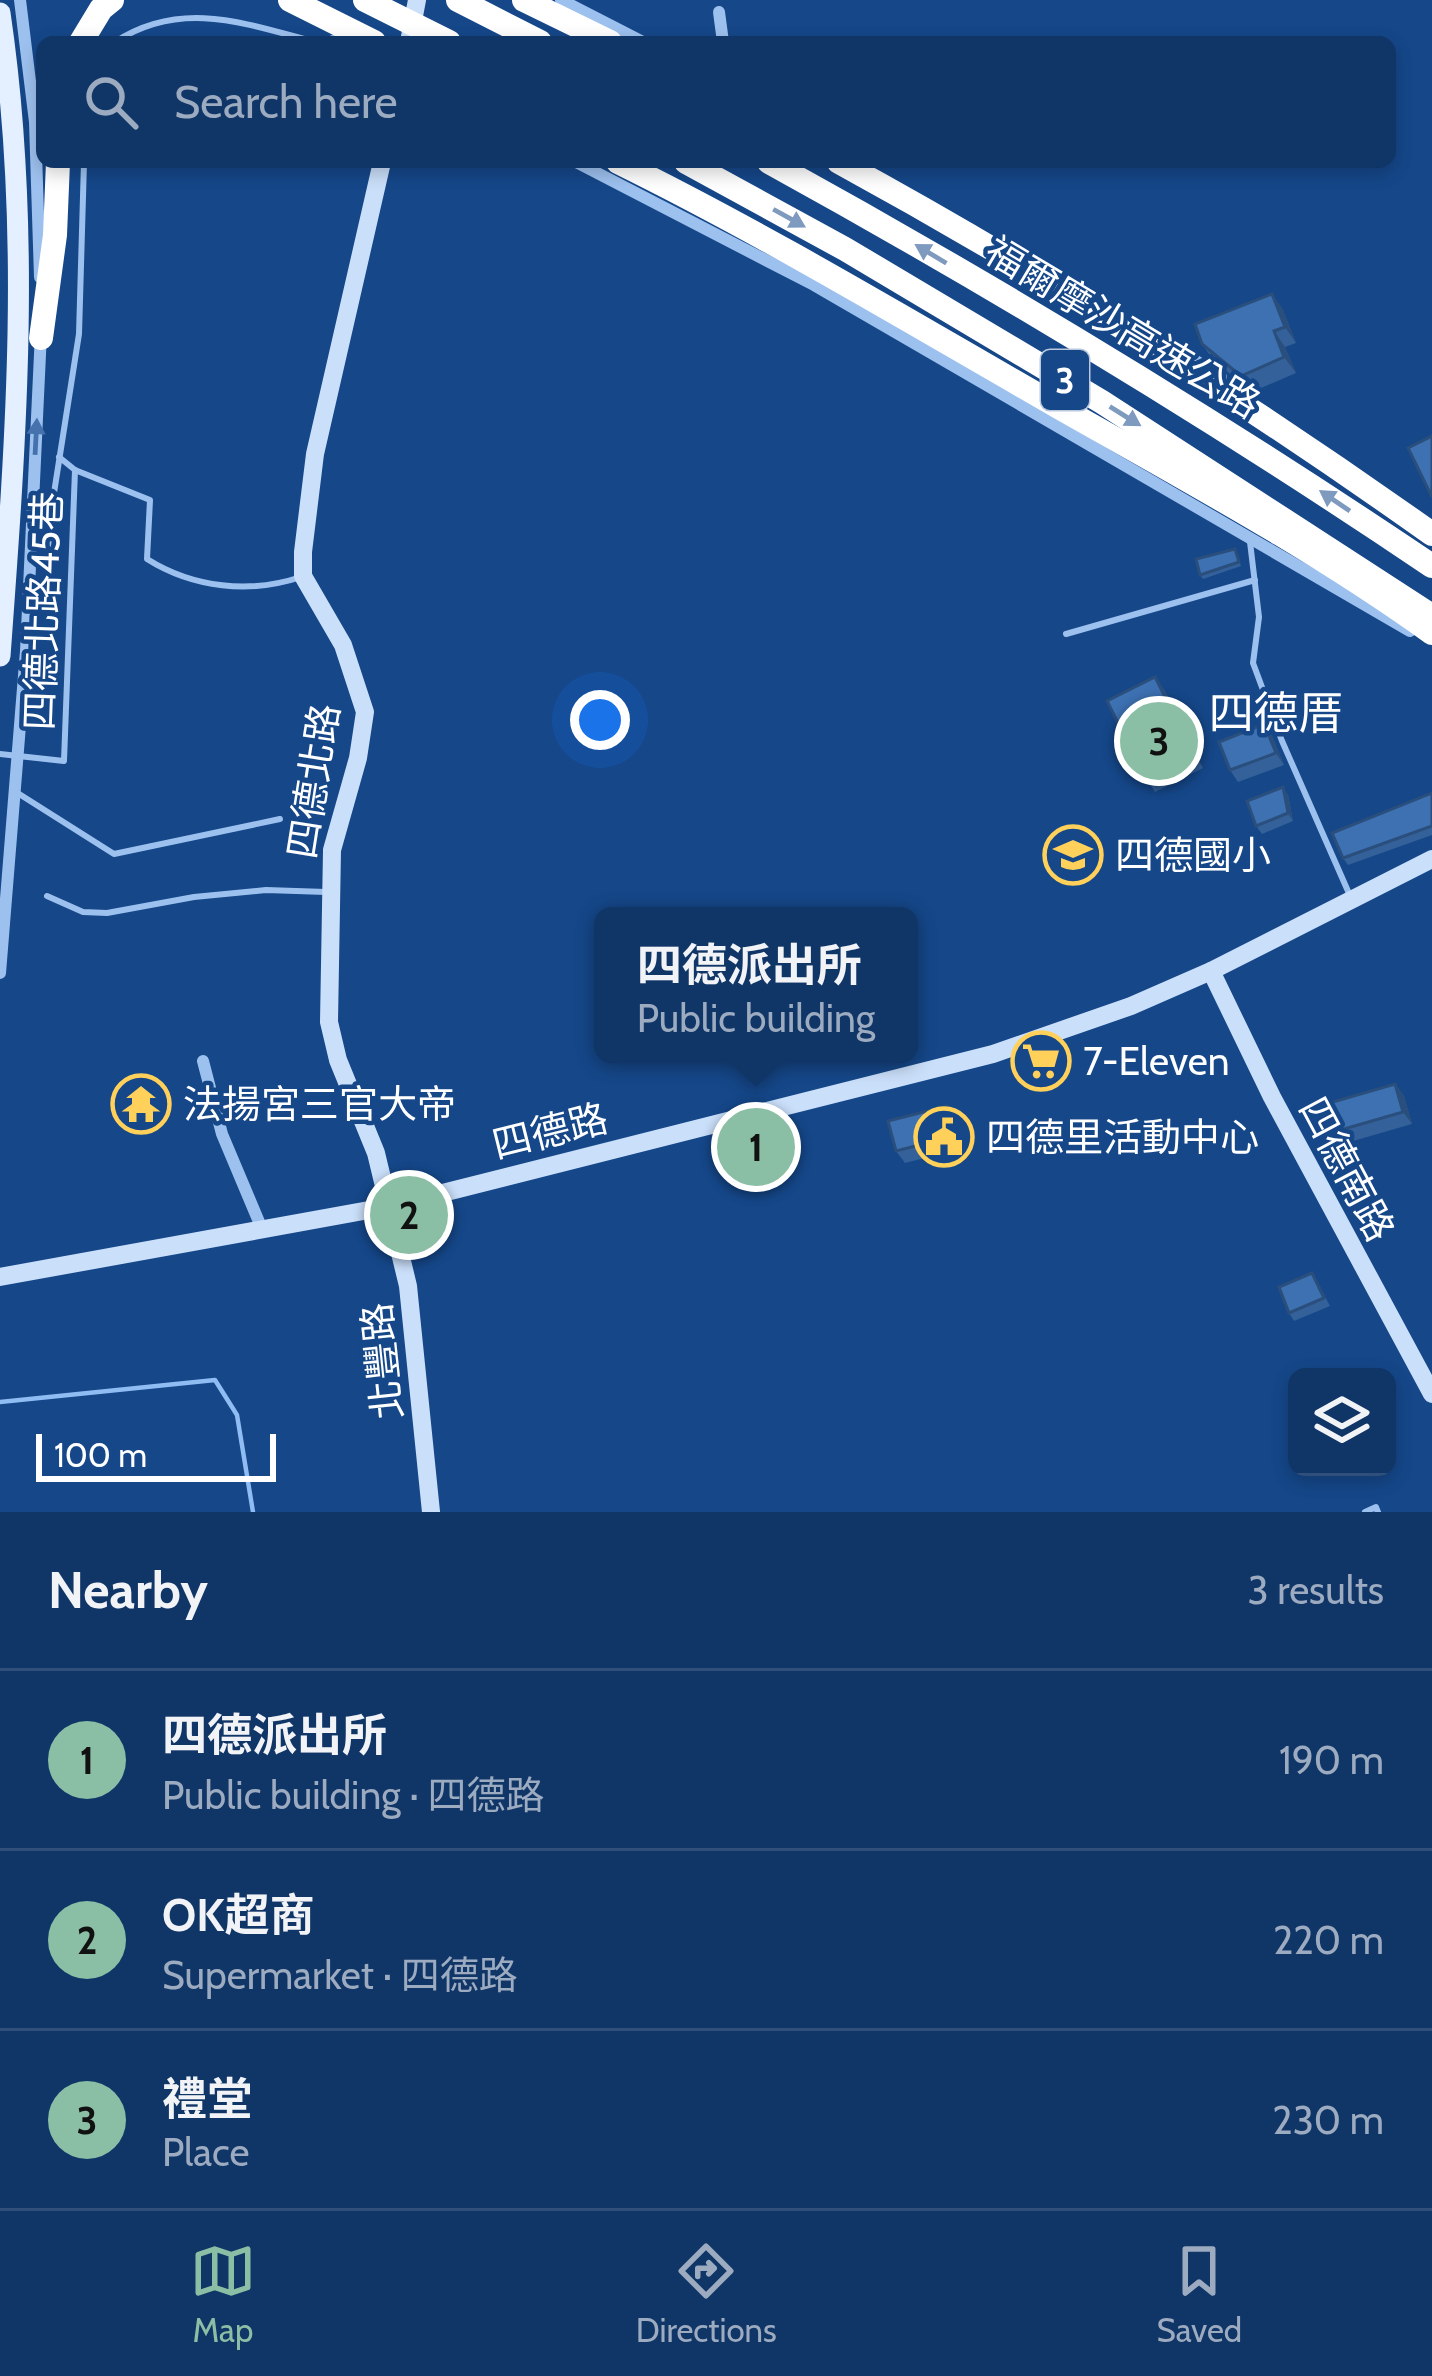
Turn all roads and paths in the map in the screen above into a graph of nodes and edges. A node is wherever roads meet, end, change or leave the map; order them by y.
1 (20, 0) edge
2 (112, 0) edge
3 (290, 0) edge
4 (383, 0) edge
5 (458, 0) edge
6 (524, 0) edge
7 (562, 0) edge
8 (410, 2) edge
9 (370, 6) edge
10 (211, 8) dead end
11 (719, 12) dead end
12 (0, 13) edge
13 (142, 18) dead end
14 (370, 34) edge
15 (85, 36) edge
16 (122, 36) edge
17 (299, 36) edge
18 (409, 36) edge
19 (436, 36) edge
20 (528, 36) edge
21 (598, 36) edge
22 (631, 36) edge
23 (722, 36) edge
24 (36, 158) edge
25 (36, 168) edge
26 (58, 168) edge
27 (85, 168) edge
28 (381, 168) edge
29 (588, 168) edge
30 (629, 168) edge
31 (661, 168) edge
32 (697, 168) edge
33 (779, 168) edge
34 (849, 168) edge
35 (866, 168) edge
36 (646, 198) junction
37 (41, 338) junction
38 (59, 457) junction
39 (75, 470) junction
40 (1432, 530) edge
41 (1250, 538) junction
42 (1432, 566) edge
43 (304, 576) junction
44 (1255, 580) junction
45 (1432, 616) edge
46 (1432, 633) edge
47 (1066, 634) dead end
48 (1432, 644) edge
49 (26, 651) junction
50 (0, 660) edge
51 (0, 754) edge
52 (16, 755) junction
53 (14, 790) junction
54 (280, 818) dead end
55 (1432, 859) edge
56 (330, 893) junction
57 (47, 896) dead end
58 (1352, 902) junction
59 (1211, 971) junction
60 (0, 973) edge
61 (203, 1061) dead end
62 (391, 1206) junction
63 (262, 1228) junction
64 (0, 1276) edge
65 (1432, 1394) edge
66 (431, 1512) edge
67 (1365, 1512) edge
68 (1378, 1512) edge

1 - 24 street
2 - 15 highway
3 - 14 highway, bridge
4 - 9 lane
5 - 20 highway
6 - 21 highway
7 - 22 street
8 - 18 street
9 - 19 highway, bridge
10 - 17 lane
11 - 23 street
12 - 50 main road
13 - 16 lane
25 - 37 street
26 - 37 highway
27 - 38 lane
28 - 43 street
29 - 36 street
30 - 46 highway, bridge
31 - 36 street
32 -> 45 highway, 福爾摩沙高速公路 / 3
42 -> 33 highway, 福爾摩沙高速公路 / 3
34 - 40 highway
35 - 40 street
36 - 41 street
49 -> 37 street
38 - 39 lane, 四德北路45巷
38 - 49 lane
39 - 43 lane, 四德北路45巷
39 - 52 lane, 四德北路45巷
41 - 44 lane
41 - 48 street
43 - 56 street, 四德北路
44 - 47 lane
44 - 58 lane
49 - 50 street
49 - 52 street
51 - 52 lane, 四德北路45巷
52 - 53 street
53 - 54 lane
53 - 60 street
55 - 58 street, 四德路
56 - 57 lane
56 - 62 street, 四德北路
58 - 59 street, 四德路
59 - 62 street, 四德路
59 - 65 street, 四德南路
61 - 63 street
62 - 63 street, 四德路
62 - 66 street, 北豐路
63 - 64 street, 四德路
67 - 68 lane

